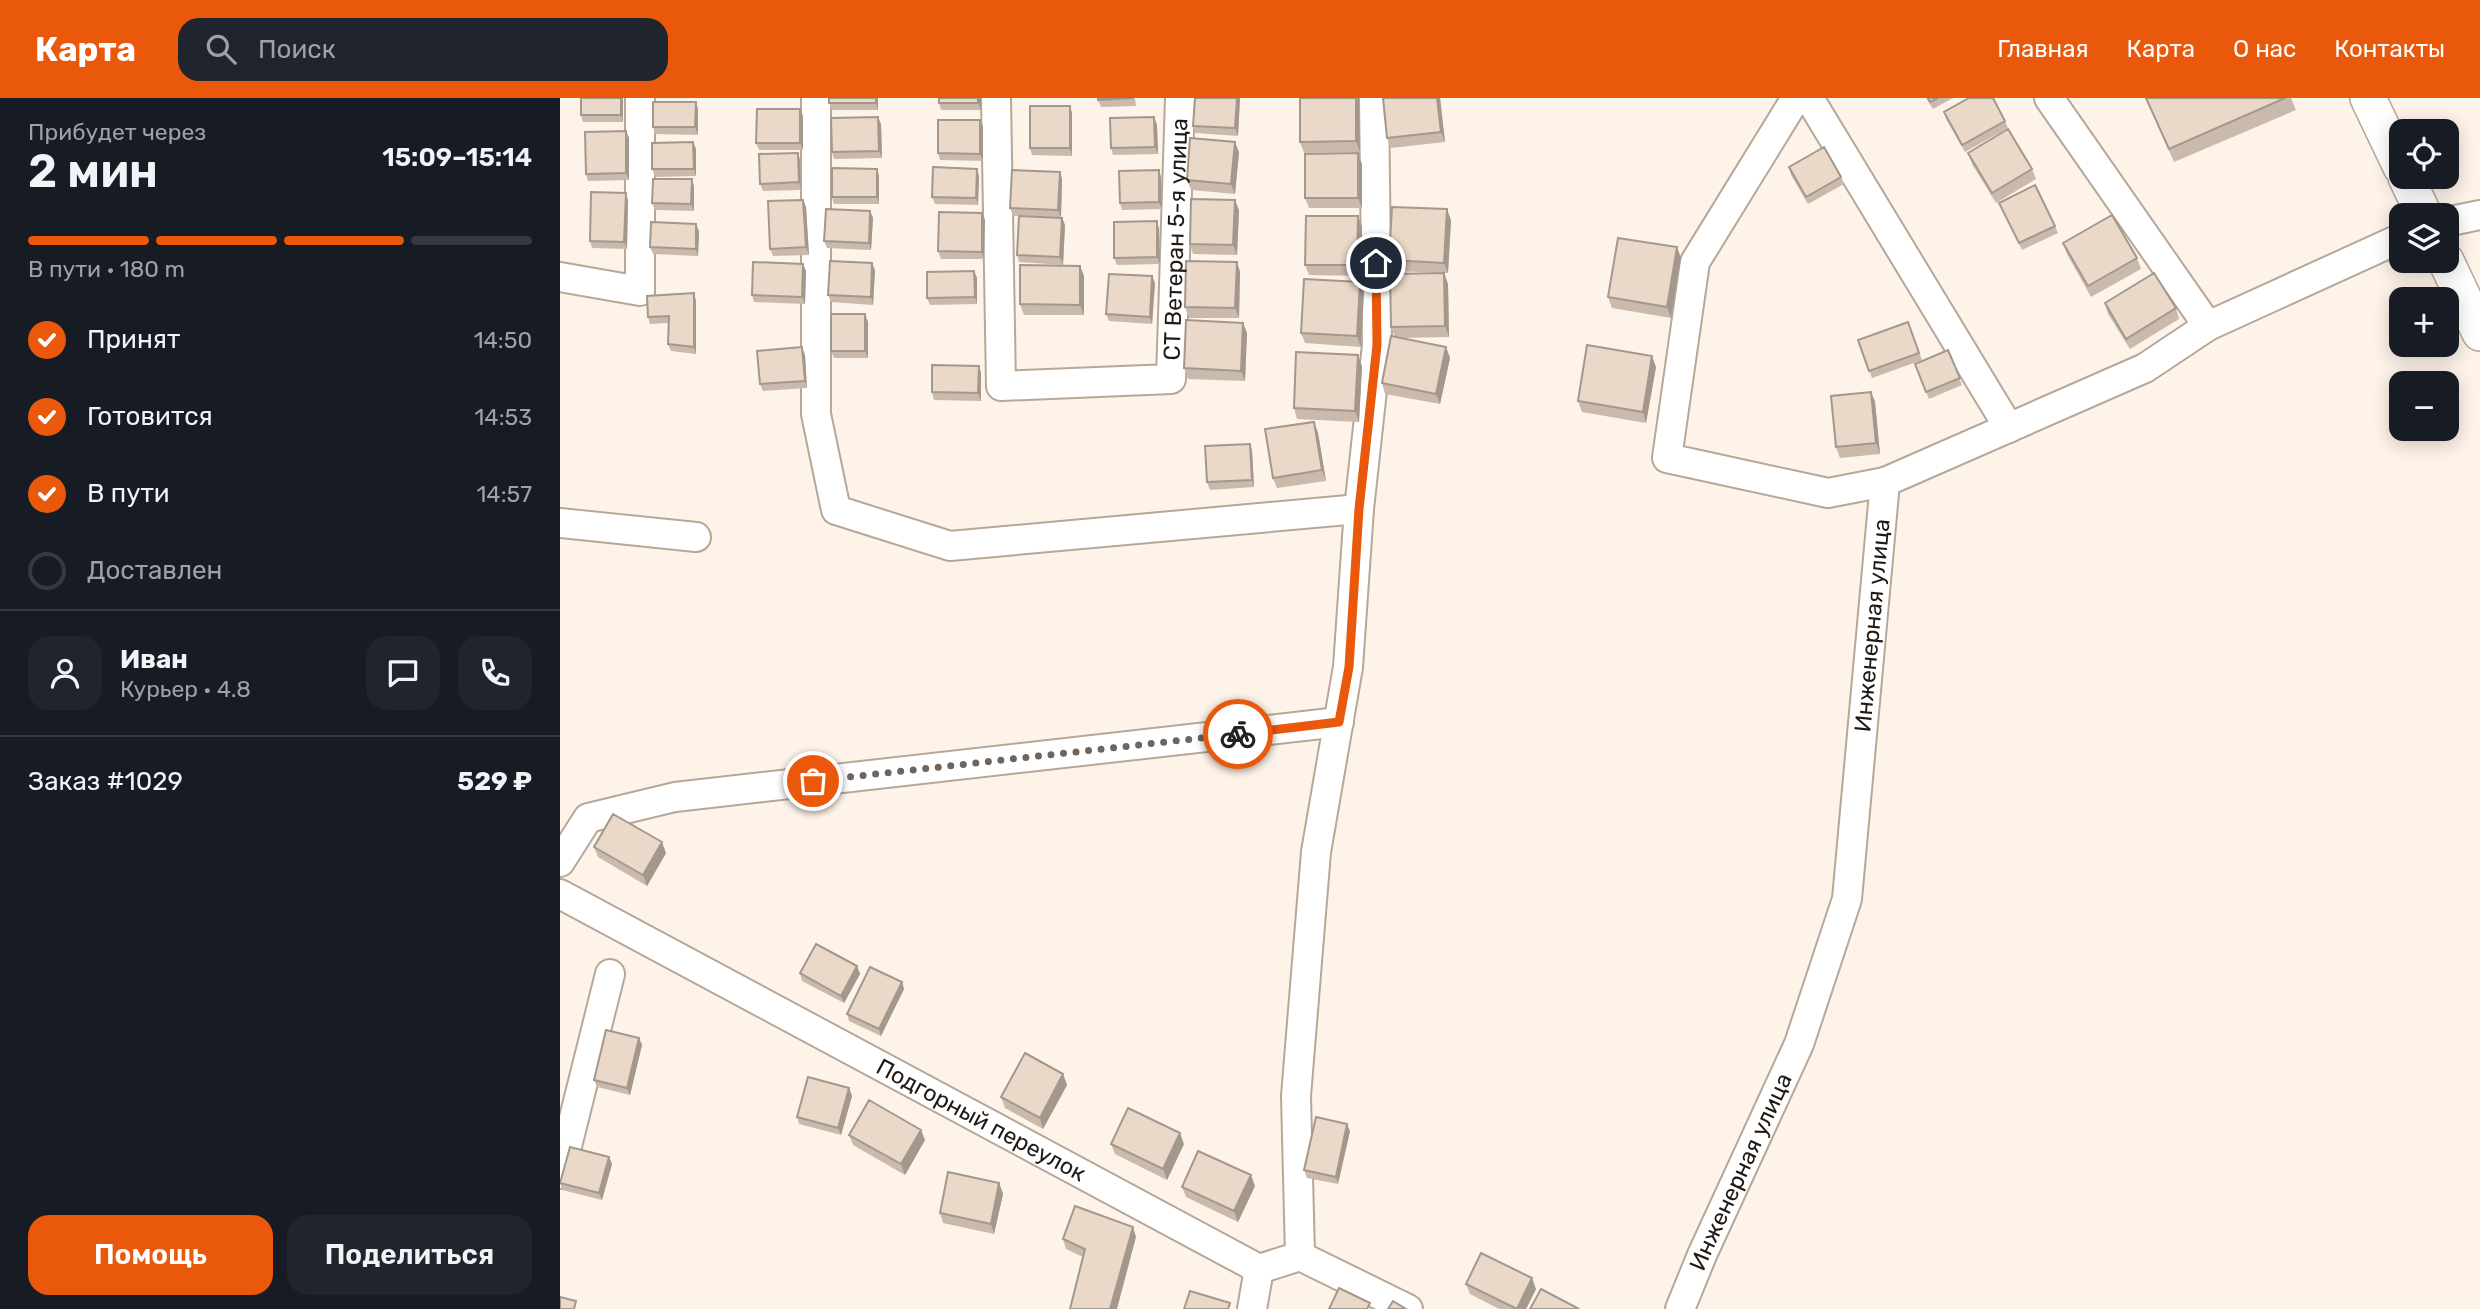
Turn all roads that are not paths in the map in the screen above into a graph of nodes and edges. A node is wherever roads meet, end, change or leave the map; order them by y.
1 (640, 98) edge
2 (816, 98) edge
3 (996, 98) edge
4 (1180, 98) edge
5 (1374, 98) edge
6 (1796, 98) edge
7 (1809, 98) edge
8 (2049, 98) edge
9 (2368, 98) edge
10 (2389, 142) edge
11 (2480, 215) edge
12 (2459, 219) edge
13 (2389, 243) edge
14 (2451, 273) edge
15 (560, 276) edge
16 (2208, 326) junction
17 (2480, 333) edge
18 (2009, 428) junction
19 (1885, 482) junction
20 (1359, 509) junction
21 (560, 523) edge
22 (696, 537) dead end
23 (1339, 722) junction
24 (560, 862) edge
25 (560, 894) edge
26 (610, 974) dead end
27 (560, 1174) edge
28 (1300, 1256) junction
29 (1259, 1269) junction
30 (1252, 1309) edge
31 (1408, 1309) edge
32 (1680, 1309) edge

1 - 15 street
2 - 20 street
3 - 4 street, СТ Ветеран 5-я улица
5 - 20 street
6 - 19 street
7 - 18 street
8 - 16 street
9 - 10 main road
11 - 12 street
13 - 16 street
14 - 17 main road
16 - 18 street
18 - 19 street
19 - 32 street, Инженерная улица
20 - 23 street
21 - 22 street
23 - 24 street
23 - 28 street
25 - 29 street, Подгорный переулок
26 - 27 street
28 - 29 street
28 - 31 street
29 - 30 street

